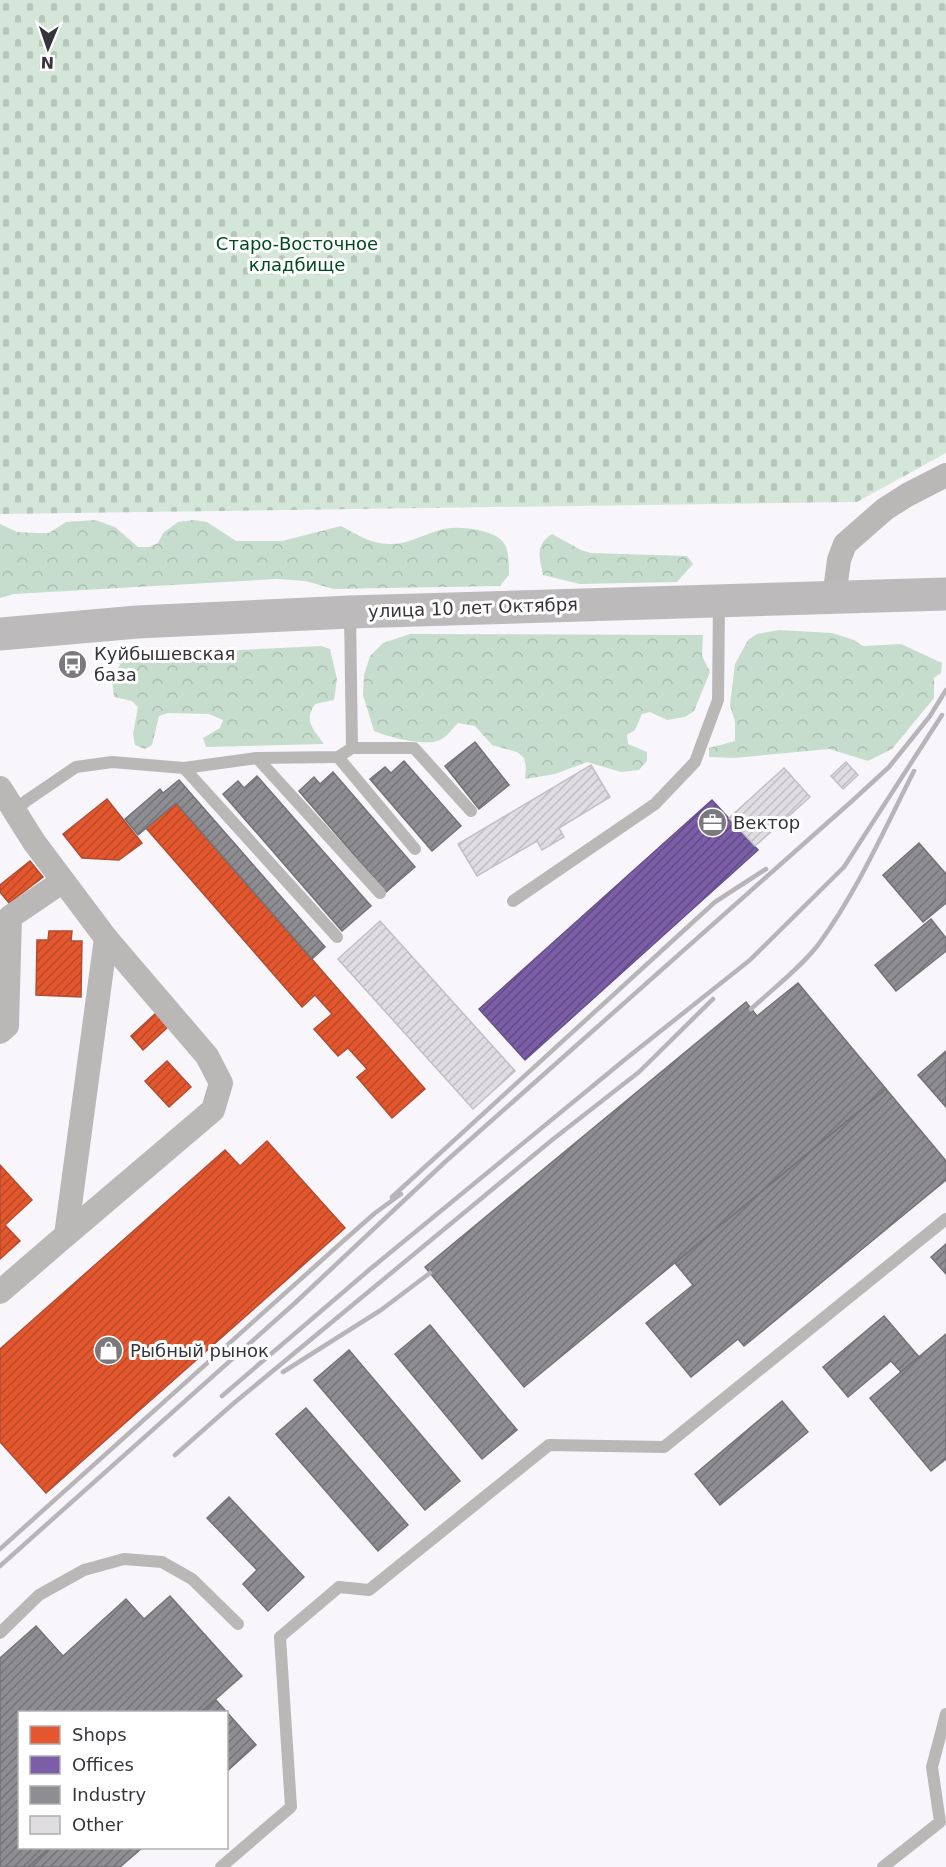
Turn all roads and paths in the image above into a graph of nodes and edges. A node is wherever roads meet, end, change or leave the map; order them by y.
1 (946, 475) edge
2 (946, 594) edge
3 (834, 598) junction
4 (719, 600) junction
5 (350, 612) junction
6 (0, 634) edge
7 (352, 748) junction
8 (338, 757) junction
9 (257, 758) junction
10 (184, 768) junction
11 (0, 788) edge
12 (15, 811) junction
13 (471, 811) dead end
14 (415, 849) dead end
15 (63, 881) junction
16 (380, 893) dead end
17 (513, 901) dead end
18 (337, 937) dead end
19 (106, 938) junction
20 (0, 1032) edge
21 (946, 1219) edge
22 (66, 1234) junction
23 (0, 1292) edge
24 (238, 1624) dead end
25 (0, 1633) edge
26 (946, 1714) edge
27 (943, 1825) edge
28 (220, 1867) edge
29 (883, 1867) edge

1 - 3 street
2 - 3 main road, улица 10 лет Октября
3 - 4 main road, улица 10 лет Октября
4 - 5 main road, улица 10 лет Октября
4 - 17 lane
5 - 6 main road, улица 10 лет Октября
5 - 7 lane
7 - 8 lane
7 - 13 lane
8 - 9 lane
8 - 14 lane
9 - 10 lane
9 - 16 lane
10 - 12 lane
10 - 18 lane
11 - 12 street
12 - 15 street
15 - 19 street
15 - 20 street
19 - 22 street
19 - 22 street
21 - 28 lane
22 - 23 street
24 - 25 lane
26 - 27 lane
27 - 29 lane

